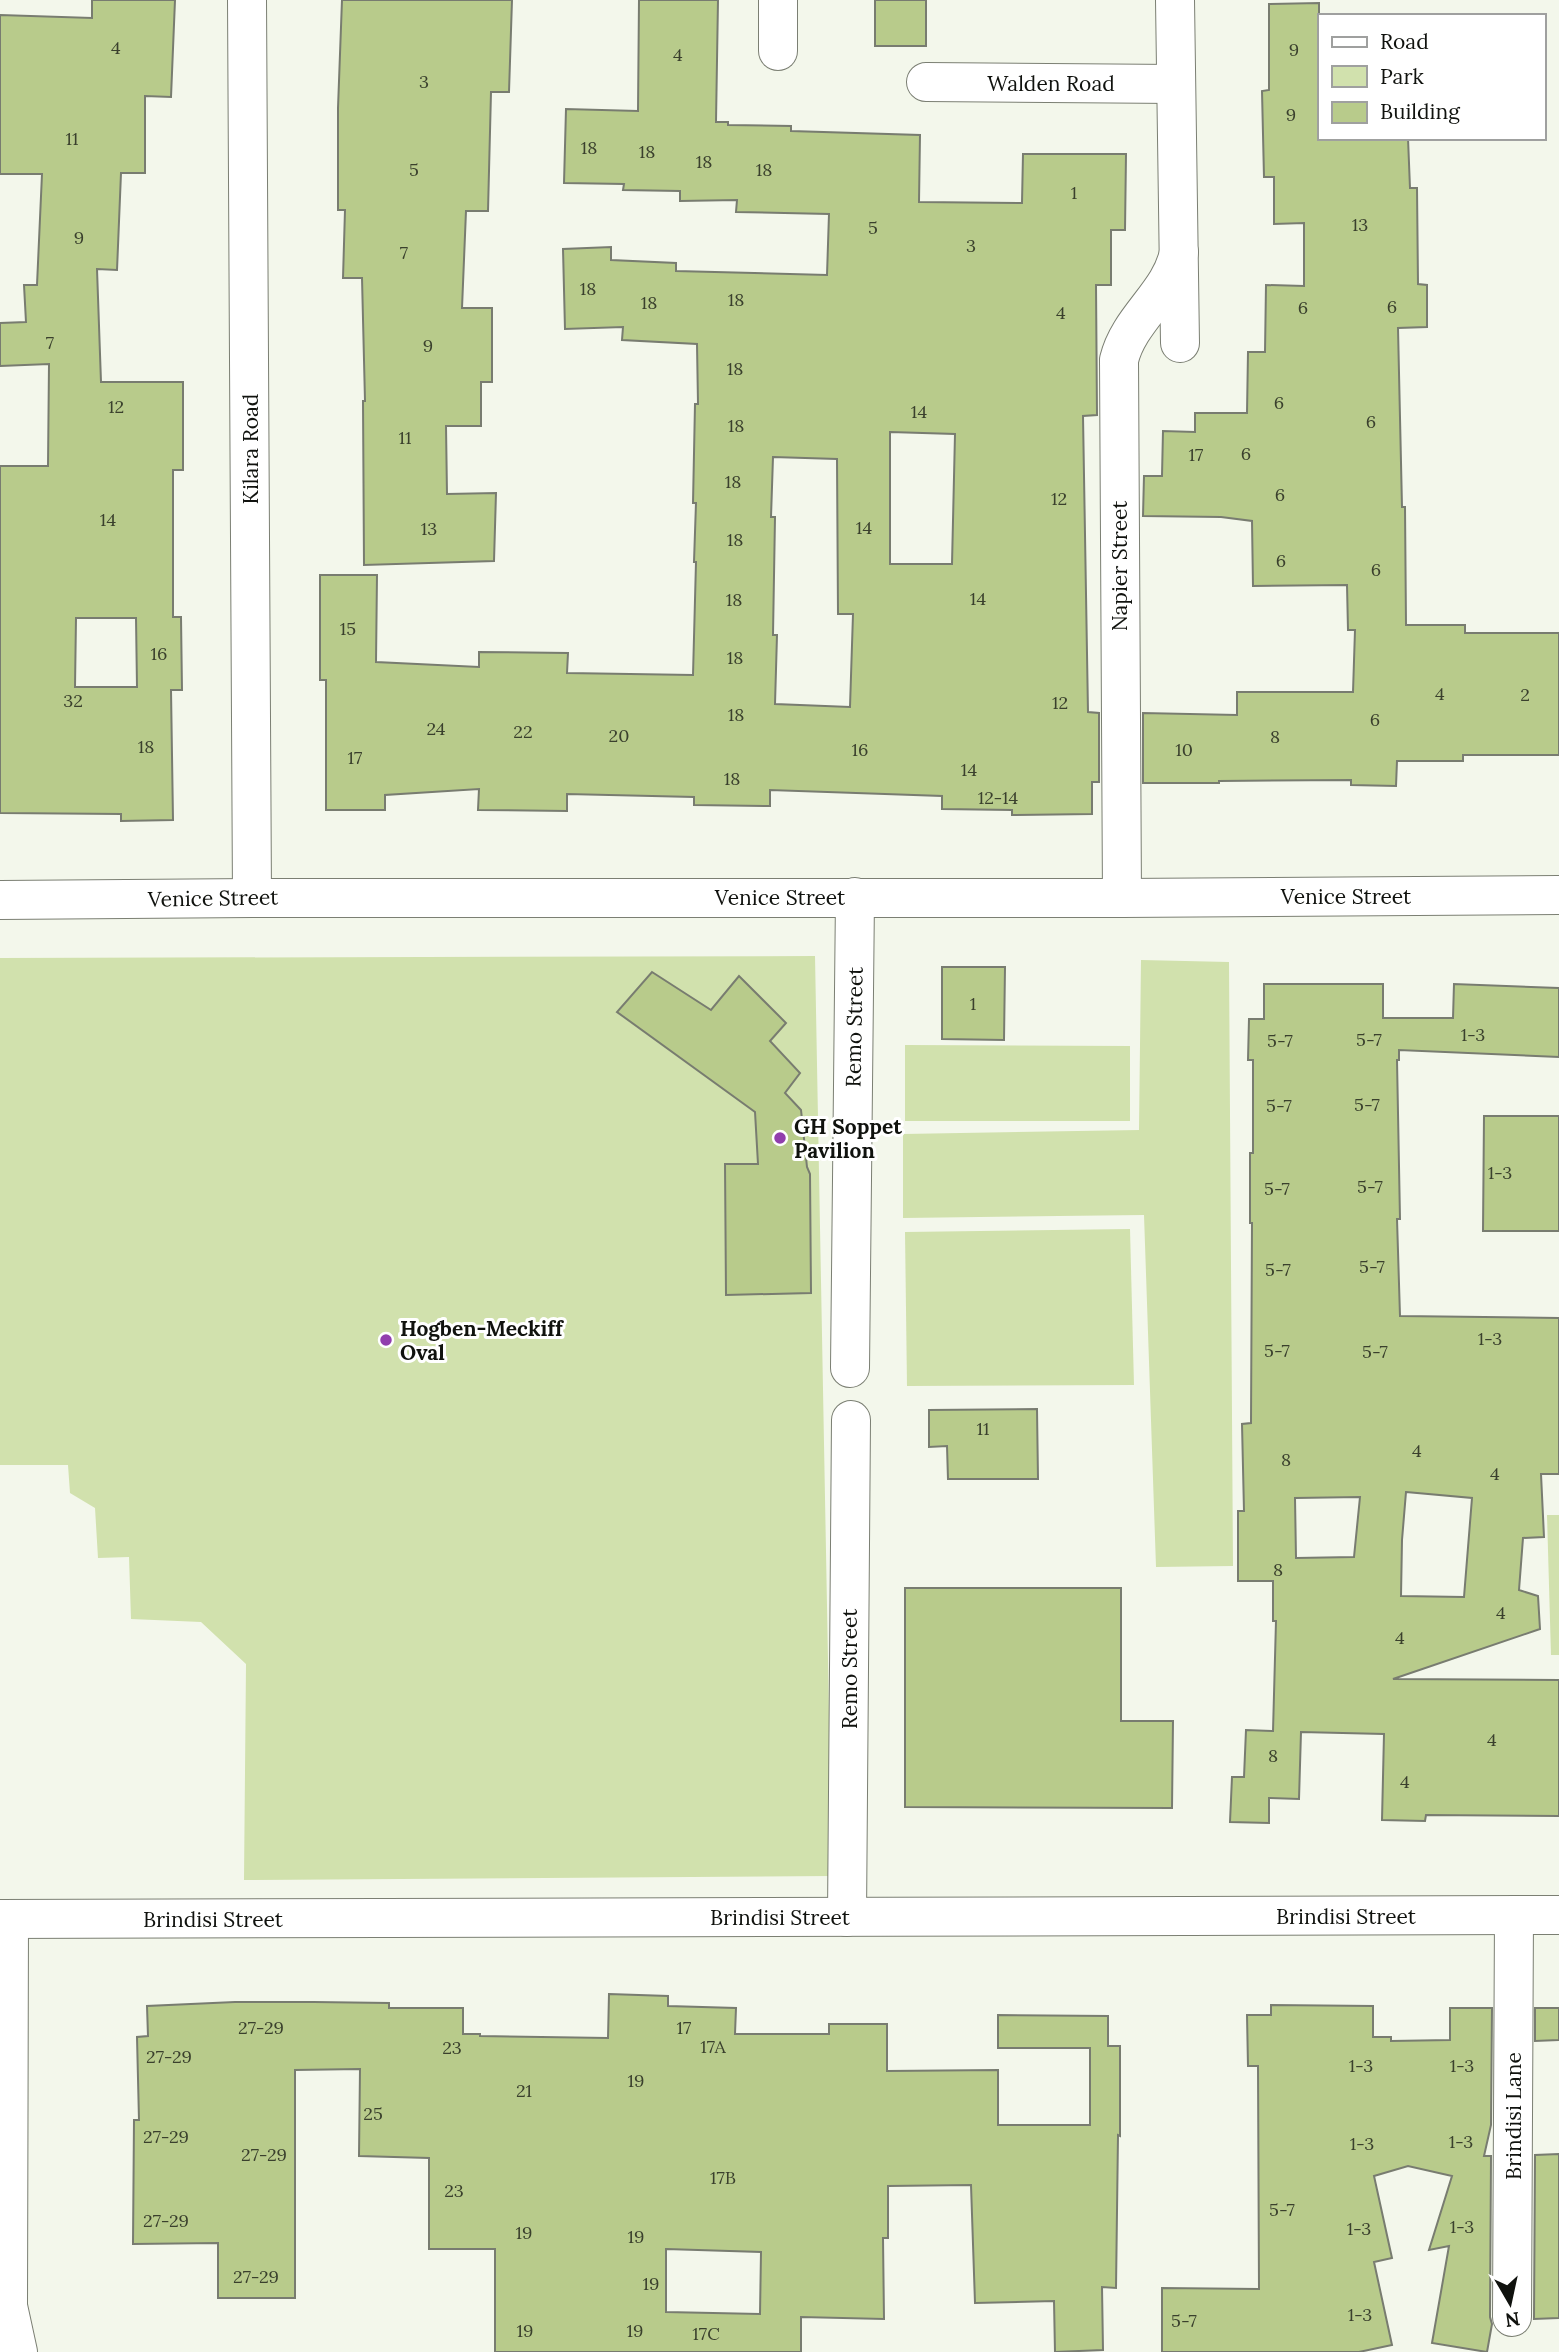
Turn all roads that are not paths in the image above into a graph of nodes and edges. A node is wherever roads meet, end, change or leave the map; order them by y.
1 (247, 0) edge
2 (778, 0) edge
3 (1175, 0) edge
4 (778, 51) dead end
5 (926, 82) dead end
6 (1176, 84) junction
7 (1179, 252) junction
8 (1180, 343) dead end
9 (1559, 895) edge
10 (855, 897) junction
11 (252, 898) junction
12 (1122, 898) junction
13 (0, 901) edge
14 (850, 1368) dead end
15 (851, 1420) dead end
16 (1514, 1915) junction
17 (1559, 1915) edge
18 (847, 1917) junction
19 (5, 1919) edge
20 (1512, 2317) dead end
21 (19, 2352) edge

1 - 11 street, Kilara Road
2 - 4 street
3 - 6 street, Napier Street
5 - 6 street, Walden Road
6 - 7 street, Napier Street
7 - 8 street, Napier Street
7 - 12 street, Napier Street
9 - 12 street, Venice Street
10 - 11 street, Venice Street
10 - 12 street, Venice Street
10 - 14 street, Remo Street
11 - 13 street, Venice Street
15 - 18 street, Remo Street
16 - 17 street, Brindisi Street
16 - 18 street, Brindisi Street
16 - 20 street, Brindisi Lane
18 - 19 street, Brindisi Street
19 - 21 street

